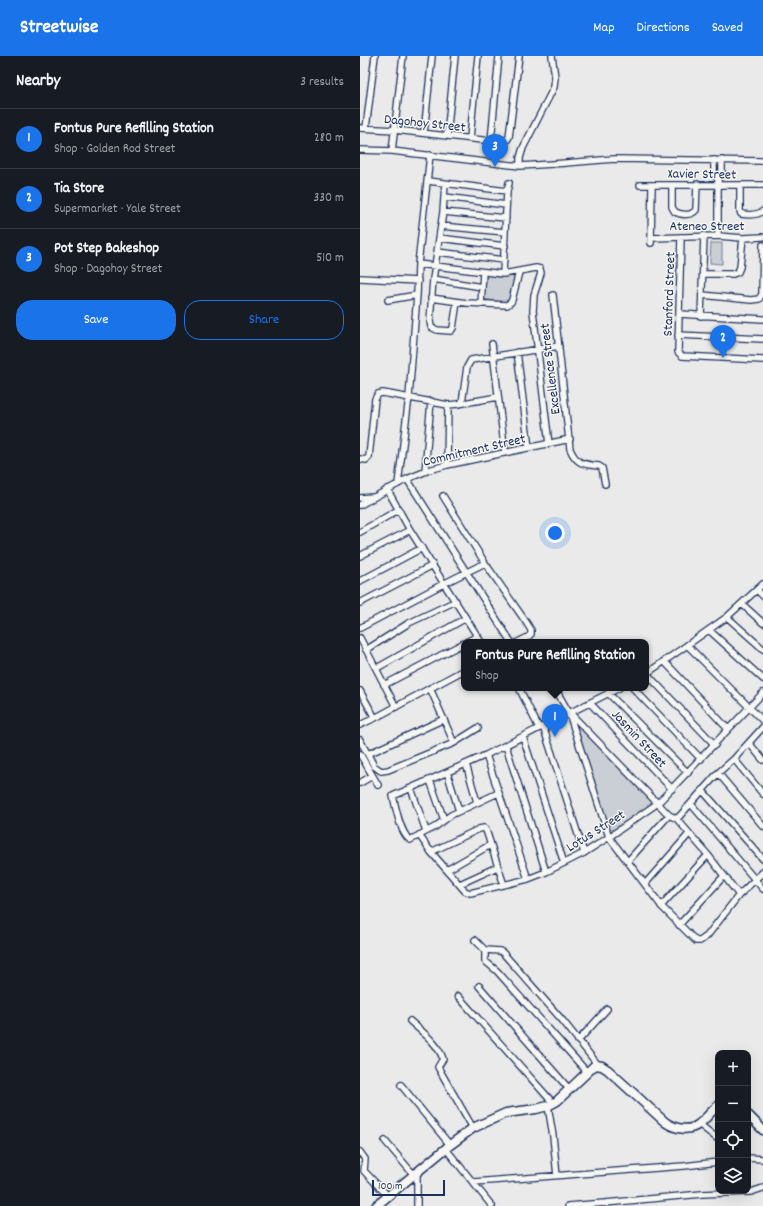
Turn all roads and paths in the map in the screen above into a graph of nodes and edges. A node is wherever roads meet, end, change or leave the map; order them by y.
1 (375, 56) edge
2 (404, 56) edge
3 (432, 56) edge
4 (455, 56) edge
5 (478, 56) edge
6 (499, 56) edge
7 (519, 56) edge
8 (552, 56) edge
9 (363, 128) edge
10 (394, 130) junction
11 (424, 133) junction
12 (447, 136) junction
13 (470, 138) junction
14 (491, 141) junction
15 (360, 150) edge
16 (392, 151) junction
17 (430, 155) junction
18 (714, 160) junction
19 (722, 160) junction
20 (763, 160) edge
21 (520, 166) junction
22 (428, 181) junction
23 (718, 181) junction
24 (509, 183) dead end
25 (445, 184) junction
26 (697, 184) junction
27 (640, 185) dead end
28 (652, 185) junction
29 (672, 185) junction
30 (763, 185) edge
31 (740, 186) junction
32 (507, 191) junction
33 (445, 197) junction
34 (506, 205) junction
35 (763, 211) edge
36 (443, 212) junction
37 (506, 218) junction
38 (441, 226) junction
39 (505, 232) junction
40 (704, 236) junction
41 (718, 236) junction
42 (681, 237) junction
43 (763, 237) edge
44 (439, 238) junction
45 (743, 238) junction
46 (763, 245) edge
47 (505, 246) junction
48 (437, 252) junction
49 (504, 260) junction
50 (418, 264) junction
51 (436, 266) junction
52 (483, 272) junction
53 (519, 272) junction
54 (503, 274) junction
55 (703, 274) junction
56 (360, 278) edge
57 (433, 279) junction
58 (418, 281) junction
59 (482, 287) junction
60 (417, 295) junction
61 (553, 295) dead end
62 (702, 295) junction
63 (432, 298) junction
64 (388, 300) dead end
65 (457, 302) junction
66 (481, 304) junction
67 (679, 314) junction
68 (701, 316) junction
69 (763, 319) edge
70 (678, 335) junction
71 (763, 339) edge
72 (492, 344) dead end
73 (559, 346) junction
74 (537, 349) junction
75 (517, 352) junction
76 (493, 356) junction
77 (763, 360) edge
78 (409, 397) junction
79 (498, 397) junction
80 (431, 402) junction
81 (448, 404) junction
82 (462, 404) junction
83 (570, 439) junction
84 (549, 444) junction
85 (529, 448) junction
86 (505, 454) junction
87 (360, 459) edge
88 (447, 465) junction
89 (425, 471) junction
90 (407, 479) junction
91 (398, 484) junction
92 (605, 484) dead end
93 (387, 489) junction
94 (443, 496) dead end
95 (375, 497) junction
96 (360, 498) edge
97 (360, 505) edge
98 (398, 510) junction
99 (410, 530) junction
100 (360, 532) edge
101 (422, 548) junction
102 (360, 556) edge
103 (485, 563) junction
104 (433, 565) junction
105 (466, 573) junction
106 (360, 580) edge
107 (445, 583) junction
108 (763, 584) edge
109 (757, 590) junction
110 (763, 596) edge
111 (456, 601) junction
112 (360, 603) edge
113 (742, 604) junction
114 (727, 617) junction
115 (466, 618) junction
116 (763, 623) edge
117 (360, 628) edge
118 (709, 630) junction
119 (478, 636) junction
120 (360, 638) edge
121 (472, 639) edge
122 (480, 639) edge
123 (509, 639) edge
124 (524, 639) edge
125 (461, 645) edge
126 (686, 645) junction
127 (763, 649) edge
128 (366, 650) junction
129 (664, 661) junction
130 (376, 668) junction
131 (649, 671) edge
132 (461, 672) edge
133 (649, 676) edge
134 (763, 679) edge
135 (384, 685) junction
136 (430, 688) junction
137 (360, 691) edge
138 (521, 691) edge
139 (557, 691) edge
140 (612, 691) edge
141 (636, 691) edge
142 (608, 693) junction
143 (763, 693) edge
144 (590, 703) junction
145 (396, 707) junction
146 (750, 708) junction
147 (569, 713) junction
148 (375, 718) junction
149 (444, 719) junction
150 (763, 721) edge
151 (360, 725) edge
152 (541, 727) junction
153 (763, 727) edge
154 (478, 728) dead end
155 (728, 729) junction
156 (523, 737) junction
157 (360, 740) edge
158 (454, 742) junction
159 (749, 743) junction
160 (715, 745) junction
161 (506, 746) junction
162 (360, 754) edge
163 (368, 754) junction
164 (486, 755) junction
165 (701, 759) junction
166 (734, 759) junction
167 (763, 760) edge
168 (466, 764) junction
169 (447, 772) junction
170 (688, 773) junction
171 (718, 773) junction
172 (372, 776) junction
173 (430, 780) junction
174 (360, 783) edge
175 (378, 785) dead end
176 (411, 788) junction
177 (672, 789) junction
178 (702, 790) junction
179 (498, 793) junction
180 (763, 794) edge
181 (477, 802) junction
182 (658, 803) junction
183 (691, 804) junction
184 (459, 811) junction
185 (669, 815) junction
186 (677, 819) junction
187 (444, 820) junction
188 (763, 826) edge
189 (426, 831) junction
190 (689, 834) junction
191 (419, 836) junction
192 (609, 838) junction
193 (490, 845) junction
194 (431, 852) junction
195 (584, 853) junction
196 (708, 855) junction
197 (763, 859) edge
198 (628, 861) junction
199 (564, 863) junction
200 (497, 867) junction
201 (447, 870) junction
202 (546, 872) junction
203 (763, 872) edge
204 (724, 876) junction
205 (528, 879) junction
206 (755, 881) junction
207 (460, 884) junction
208 (645, 884) junction
209 (504, 885) junction
210 (763, 890) edge
211 (740, 895) junction
212 (661, 906) junction
213 (679, 925) junction
214 (475, 940) dead end
215 (485, 950) junction
216 (479, 986) dead end
217 (458, 996) dead end
218 (607, 1009) dead end
219 (410, 1021) dead end
220 (578, 1041) junction
221 (598, 1065) junction
222 (587, 1072) junction
223 (401, 1085) dead end
224 (570, 1090) junction
225 (550, 1105) junction
226 (715, 1109) edge
227 (751, 1118) edge
228 (700, 1124) junction
229 (473, 1128) junction
230 (763, 1130) edge
231 (715, 1136) edge
232 (384, 1141) dead end
233 (448, 1147) junction
234 (360, 1152) edge
235 (751, 1158) edge
236 (763, 1159) edge
237 (715, 1162) edge
238 (416, 1174) junction
239 (557, 1176) junction
240 (474, 1182) junction
241 (763, 1188) edge
242 (388, 1196) junction
243 (607, 1204) edge
244 (376, 1206) edge
245 (417, 1206) edge
246 (492, 1206) edge
247 (568, 1206) edge

1 - 9 street
2 - 10 street
3 - 11 street
4 - 12 street
5 - 13 street
6 - 14 street
7 - 14 street, Dagohoy Street
8 - 21 street
9 - 10 street, Dagohoy Street
10 - 11 street, Dagohoy Street
10 - 16 street
11 - 12 street, Dagohoy Street
12 - 13 street, Dagohoy Street
13 - 14 street, Dagohoy Street
15 - 16 street
16 - 17 street
17 - 21 street
17 - 22 street
18 - 19 street
18 - 21 street
18 - 23 street
19 - 20 street
19 - 23 street
22 - 25 street
22 - 50 street
23 - 26 street, Xavier Street
23 - 31 street, Xavier Street
23 - 41 street
24 - 32 street
25 - 32 street
25 - 33 street
26 - 29 street, Xavier Street
26 - 29 street
27 - 28 street, Xavier Street
28 - 29 street, Xavier Street
28 - 42 street, Ateneo Street
30 - 31 street, Xavier Street
31 - 35 street
32 - 34 street
33 - 34 street
33 - 36 street
34 - 37 street
36 - 37 street
36 - 38 street
37 - 39 street
38 - 39 street
38 - 44 street
39 - 47 street
40 - 41 street, Ateneo Street
40 - 42 street, Ateneo Street
40 - 55 street
41 - 45 street, Ateneo Street
42 - 67 street, Stanford Street
43 - 45 street, Ateneo Street
44 - 47 street
44 - 48 street
45 - 55 street
46 - 62 street
47 - 49 street
48 - 49 street
48 - 51 street
49 - 54 street
50 - 51 street
50 - 58 street
51 - 52 street
51 - 57 street
52 - 54 street
52 - 59 street
53 - 54 street
53 - 66 street
53 - 74 street
55 - 62 street
56 - 58 street
57 - 59 street
57 - 63 street
58 - 60 street
59 - 66 street
60 - 64 street
60 - 78 street
61 - 73 street, Excellence Street
62 - 68 street
63 - 65 street
63 - 65 street
65 - 66 street
67 - 68 street
67 - 70 street, Stanford Street
68 - 69 street
70 - 71 street
70 - 77 street, Stanford Street
72 - 76 street
73 - 74 street
73 - 83 street, Excellence Street
74 - 75 street
74 - 84 street
75 - 76 street
75 - 85 street
76 - 79 street
76 - 82 street
78 - 80 street
78 - 87 street
78 - 91 street
79 - 82 street
79 - 86 street
80 - 81 street
80 - 89 street
81 - 82 street
81 - 88 street
83 - 84 street, Commitment Street
83 - 92 street, Excellence Street
84 - 85 street, Commitment Street
85 - 86 street, Commitment Street
86 - 88 street, Commitment Street
88 - 89 street, Commitment Street
89 - 90 street, Commitment Street
90 - 91 street, Commitment Street
90 - 105 street
91 - 93 street, Commitment Street
93 - 95 street, Commitment Street
93 - 98 street
94 - 103 street
95 - 96 street
95 - 97 street, Commitment Street
98 - 99 street
98 - 100 street
99 - 101 street
99 - 102 street
101 - 104 street
101 - 106 street
103 - 105 street
103 - 124 street
104 - 107 street
104 - 112 street
105 - 107 street
105 - 123 street
107 - 111 street
107 - 117 street
108 - 109 street
109 - 110 street
109 - 113 street
111 - 115 street
111 - 128 street
113 - 114 street
113 - 116 street
114 - 118 street
114 - 127 street
115 - 119 street
115 - 130 street
118 - 126 street
118 - 134 street
119 - 121 street
119 - 122 street
120 - 128 street
125 - 135 street
126 - 129 street
126 - 146 street
128 - 130 street
129 - 131 street
129 - 155 street
130 - 135 street
132 - 136 street
133 - 160 street
135 - 145 street
136 - 145 street
136 - 149 street
137 - 148 street
138 - 152 street
139 - 147 street
140 - 142 street
141 - 165 street
142 - 144 street
142 - 170 street
143 - 146 street, Lotus Street
144 - 147 street
144 - 177 street, Jasmin Street
145 - 148 street
146 - 150 street
146 - 155 street, Lotus Street
147 - 152 street
147 - 182 street
147 - 192 street
148 - 151 street
149 - 158 street
149 - 163 street
152 - 156 street
152 - 195 street
153 - 159 street
154 - 158 street
155 - 160 street, Lotus Street
156 - 161 street
156 - 199 street
157 - 163 street
158 - 163 street
159 - 166 street
159 - 167 street
160 - 165 street, Lotus Street
161 - 164 street
161 - 202 street
162 - 172 street
164 - 168 street
164 - 179 street
165 - 170 street, Lotus Street
166 - 171 street
166 - 180 street
168 - 169 street
168 - 181 street
169 - 173 street
169 - 184 street
170 - 177 street, Lotus Street
171 - 178 street
171 - 188 street
172 - 174 street
172 - 175 street
173 - 176 street
173 - 187 street
176 - 189 street
176 - 191 street
177 - 182 street, Lotus Street
178 - 183 street
178 - 197 street
179 - 181 street
179 - 205 street
181 - 184 street
182 - 185 street
182 - 192 street, Lotus Street
183 - 186 street
183 - 206 street
184 - 187 street
185 - 186 street
185 - 198 street
186 - 190 street
187 - 189 street
189 - 191 street
190 - 196 street
190 - 208 street
191 - 194 street, Lotus Street
192 - 195 street, Lotus Street
192 - 198 street
193 - 194 street
193 - 200 street
193 - 201 street
194 - 201 street, Lotus Street
195 - 199 street, Lotus Street
196 - 204 street
196 - 212 street
198 - 208 street
199 - 202 street, Lotus Street
200 - 207 street
200 - 209 street
201 - 207 street, Lotus Street
202 - 205 street, Lotus Street
203 - 206 street
204 - 211 street
204 - 213 street
205 - 209 street, Lotus Street
206 - 210 street
206 - 211 street
207 - 209 street, Lotus Street
208 - 212 street
211 - 213 street
212 - 213 street
214 - 215 street
215 - 220 street
215 - 222 street
216 - 224 street
217 - 225 street
218 - 220 street
219 - 229 street
220 - 221 street
221 - 222 street
221 - 228 street
222 - 224 street
223 - 233 street
224 - 225 street
225 - 229 street
225 - 239 street
226 - 228 street
227 - 230 street
228 - 231 street
229 - 233 street
232 - 238 street
233 - 238 street
233 - 240 street
234 - 242 street
235 - 236 street
237 - 239 street
238 - 242 street
238 - 245 street
239 - 240 street
240 - 246 street
241 - 243 street
242 - 244 street
243 - 247 street

